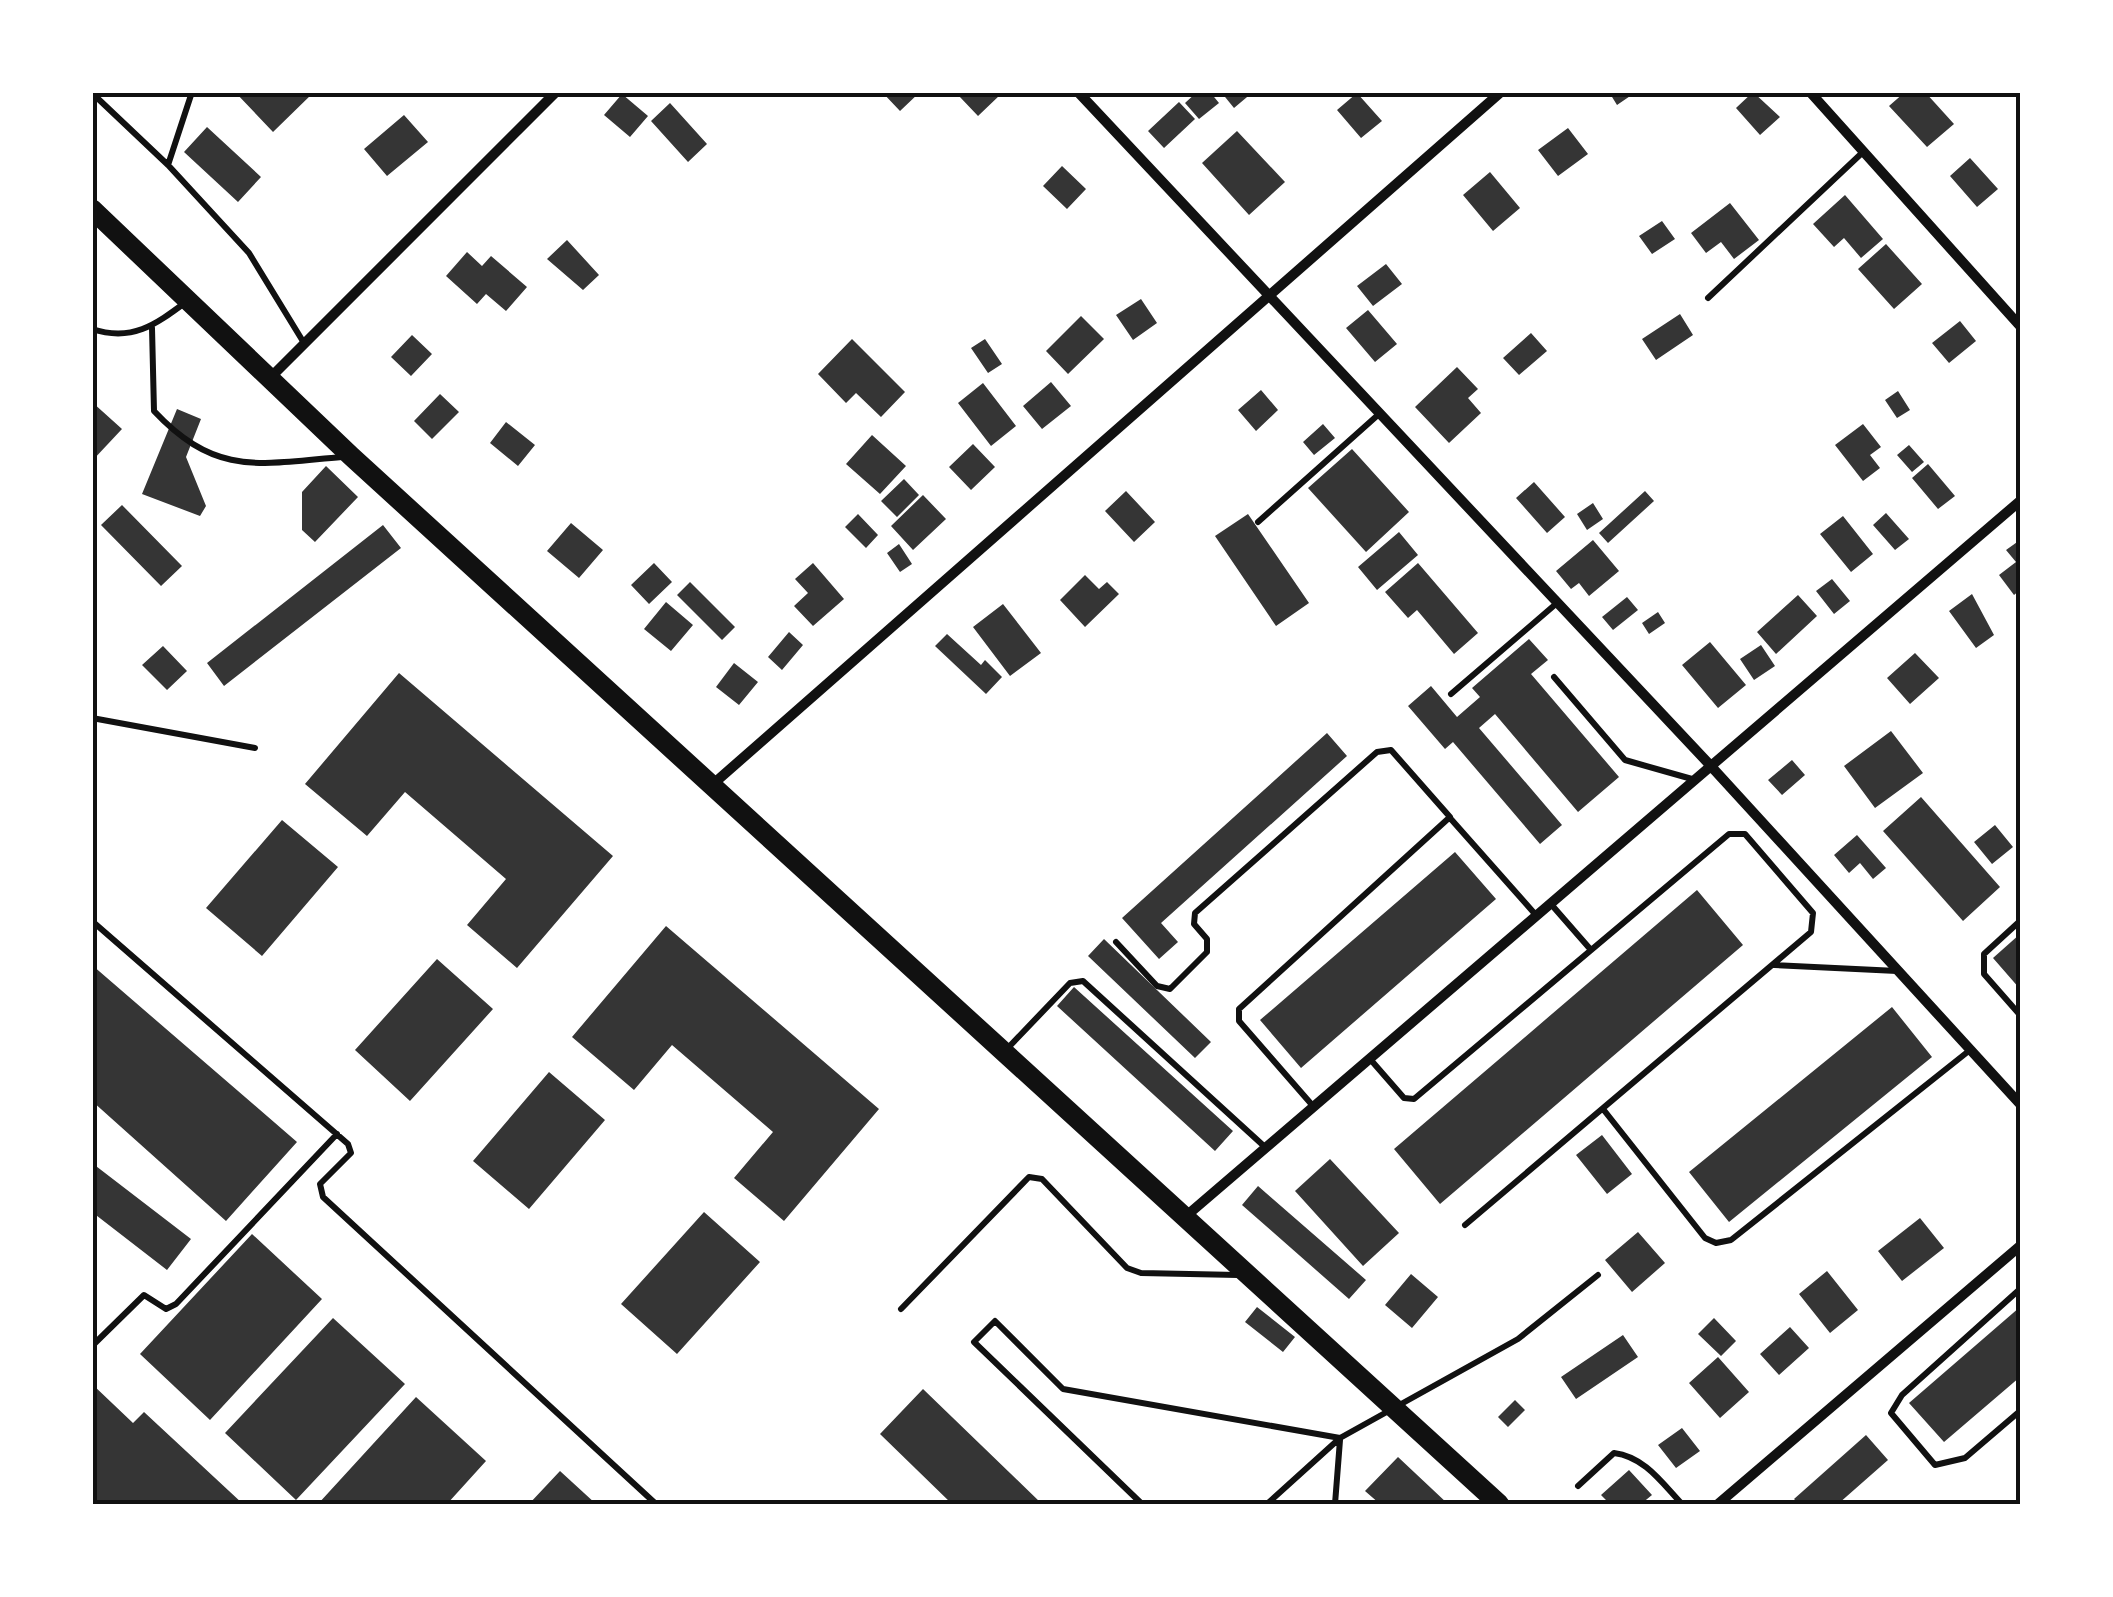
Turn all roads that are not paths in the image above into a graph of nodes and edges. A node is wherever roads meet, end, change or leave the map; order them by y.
1 (192, 92) edge
2 (556, 92) edge
3 (1078, 92) edge
4 (1501, 92) edge
5 (1810, 92) edge
6 (92, 93) edge
7 (1864, 151) junction
8 (168, 165) junction
9 (92, 209) edge
10 (1269, 294) junction
11 (1708, 298) dead end
12 (187, 301) junction
13 (2020, 326) edge
14 (152, 328) junction
15 (92, 330) edge
16 (304, 343) junction
17 (270, 379) junction
18 (1379, 414) junction
19 (352, 456) junction
20 (2020, 501) edge
21 (1258, 522) dead end
22 (1558, 602) junction
23 (1554, 677) dead end
24 (1451, 694) dead end
25 (92, 718) edge
26 (255, 748) dead end
27 (1709, 764) junction
28 (1692, 778) junction
29 (712, 786) junction
30 (1450, 817) junction
31 (1549, 902) junction
32 (1535, 914) junction
33 (92, 921) edge
34 (2020, 921) edge
35 (1116, 942) dead end
36 (1591, 950) junction
37 (1772, 965) junction
38 (1898, 971) junction
39 (2020, 1015) edge
40 (1970, 1050) junction
41 (1005, 1051) junction
42 (1369, 1058) junction
43 (2018, 1097) edge
44 (1313, 1106) junction
45 (1603, 1109) junction
46 (337, 1134) junction
47 (1265, 1148) junction
48 (1185, 1217) junction
49 (1464, 1225) dead end
50 (2020, 1246) edge
51 (1598, 1275) dead end
52 (1249, 1276) junction
53 (2020, 1289) edge
54 (901, 1310) dead end
55 (92, 1346) edge
56 (1396, 1411) junction
57 (2019, 1416) edge
58 (1340, 1438) junction
59 (1578, 1486) dead end
60 (656, 1504) edge
61 (1142, 1504) edge
62 (1268, 1504) edge
63 (1335, 1504) edge
64 (1498, 1504) edge
65 (1682, 1504) edge
66 (1718, 1504) edge

1 - 8 lane
2 - 16 street
3 - 10 street
4 - 10 street
5 - 7 street
6 - 8 lane
7 - 11 lane
7 - 13 street
8 - 16 lane
9 - 12 main road
10 - 18 street
10 - 29 street
12 - 14 lane
12 - 17 main road
14 - 15 lane
14 - 19 lane
16 - 17 street
17 - 19 main road
18 - 21 lane
18 - 22 street
19 - 29 main road
20 - 27 street
22 - 24 lane
22 - 27 street
23 - 28 lane
25 - 26 lane
27 - 28 street
27 - 38 street
28 - 31 street
29 - 41 main road
30 - 32 lane
30 - 35 lane
30 - 44 lane
31 - 32 street
31 - 36 lane
32 - 42 street
33 - 46 lane
34 - 39 lane
36 - 37 lane
36 - 42 lane
37 - 38 lane
37 - 45 lane
38 - 40 street
40 - 43 street
40 - 45 lane
41 - 47 lane
41 - 48 main road
42 - 44 street
44 - 47 street
45 - 49 lane
46 - 55 lane
46 - 60 lane
47 - 48 street
48 - 52 main road
50 - 66 street
51 - 56 lane
52 - 54 lane
52 - 56 main road
53 - 57 lane
56 - 58 lane
56 - 64 main road
58 - 61 lane
58 - 62 lane
58 - 63 lane
59 - 65 lane

